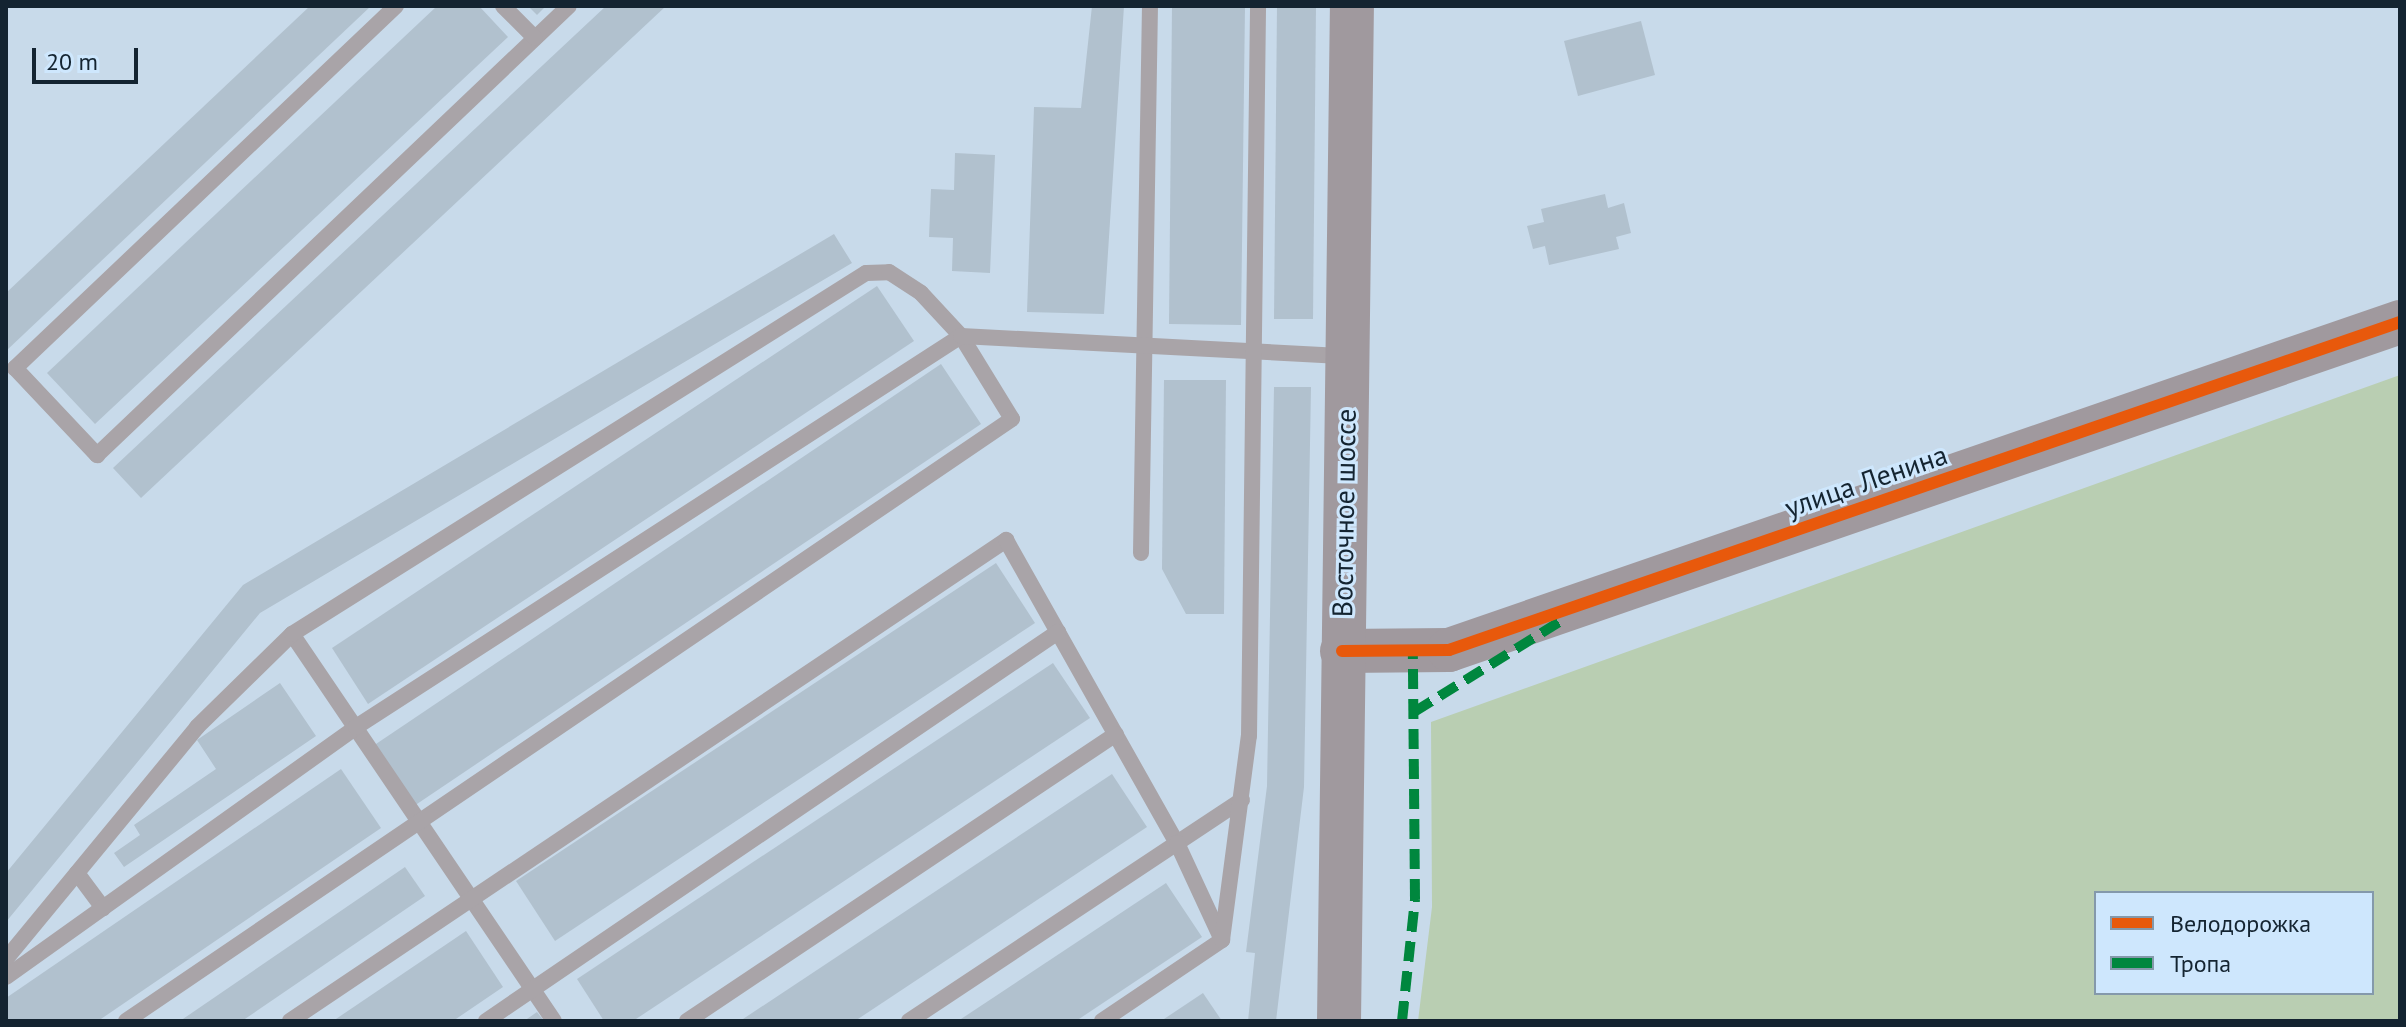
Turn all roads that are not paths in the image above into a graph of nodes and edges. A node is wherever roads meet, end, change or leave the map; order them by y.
1 (396, 6) edge
2 (503, 6) edge
3 (569, 6) edge
4 (1150, 6) edge
5 (1258, 6) edge
6 (1352, 6) edge
7 (535, 38) junction
8 (2400, 322) edge
9 (961, 336) junction
10 (1144, 346) junction
11 (1254, 351) junction
12 (1346, 356) junction
13 (1141, 553) dead end
14 (1058, 632) junction
15 (292, 634) junction
16 (1342, 651) junction
17 (356, 727) junction
18 (1116, 734) junction
19 (1242, 800) junction
20 (419, 822) junction
21 (1177, 843) junction
22 (77, 873) junction
23 (472, 899) junction
24 (103, 908) junction
25 (1222, 940) junction
26 (6, 959) edge
27 (6, 977) edge
28 (533, 989) junction
29 (126, 1021) edge
30 (290, 1021) edge
31 (486, 1021) edge
32 (554, 1021) edge
33 (687, 1021) edge
34 (909, 1021) edge
35 (1102, 1021) edge
36 (1339, 1021) edge

1 - 7 lane
2 - 7 lane
3 - 7 lane
4 - 10 lane
5 - 11 lane
6 - 12 street, Восточное шоссе
8 - 16 street, улица Ленина
9 - 10 lane
9 - 15 lane
9 - 17 lane
9 - 20 lane
10 - 11 lane
10 - 13 lane
11 - 12 lane
11 - 19 lane
12 - 16 street, Восточное шоссе
14 - 18 lane
14 - 23 lane
14 - 28 lane
15 - 17 lane
15 - 22 lane
16 - 36 street, Восточное шоссе
17 - 20 lane
17 - 24 lane
18 - 21 lane
18 - 33 lane
19 - 21 lane
19 - 25 lane
20 - 23 lane
20 - 29 lane
21 - 25 lane
21 - 34 lane
22 - 24 lane
22 - 26 lane
23 - 28 lane
23 - 30 lane
24 - 27 lane
25 - 35 lane
28 - 31 lane
28 - 32 lane

